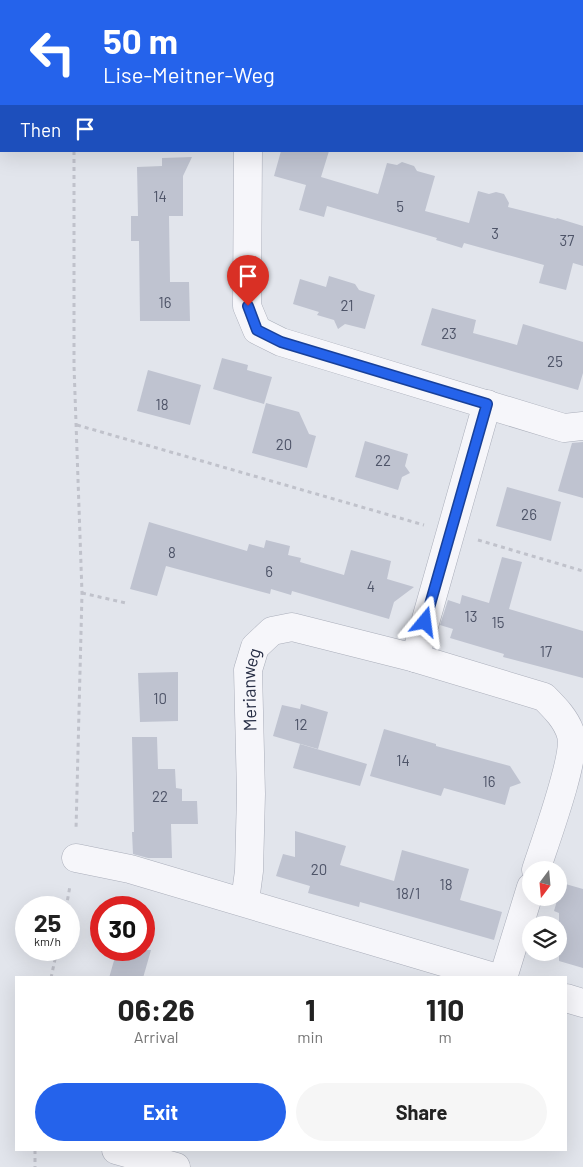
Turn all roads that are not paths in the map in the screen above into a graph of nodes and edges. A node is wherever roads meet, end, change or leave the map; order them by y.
1 (248, 152) edge
2 (487, 404) junction
3 (583, 426) edge
4 (415, 658) junction
5 (76, 858) road end
6 (539, 861) edge
7 (245, 901) junction
8 (525, 906) edge
9 (490, 976) edge
10 (504, 976) edge
11 (567, 998) edge
12 (583, 1003) edge
13 (120, 1151) edge
14 (176, 1167) edge

1 - 2 street
2 - 3 street
2 - 4 street
4 - 6 street, Merianweg
4 - 7 street, Merianweg
5 - 7 street
7 - 9 street
8 - 10 street
11 - 12 street
13 - 14 street

